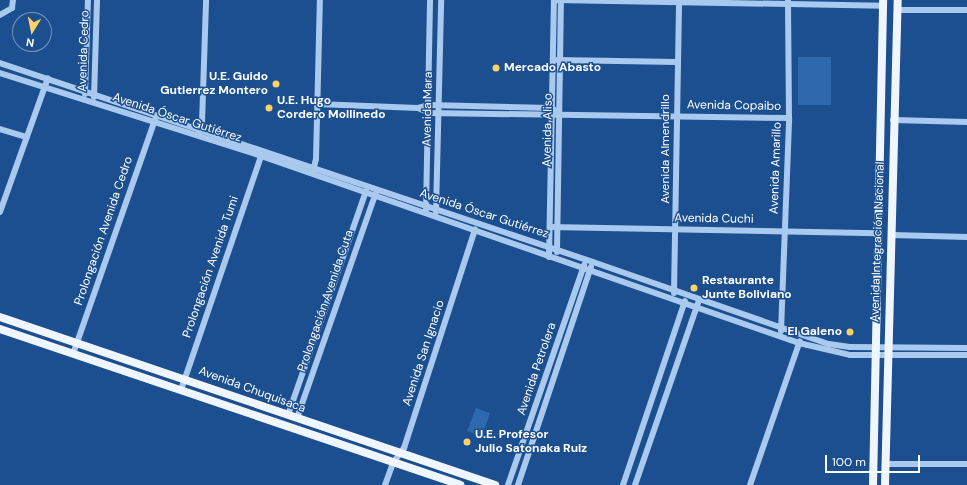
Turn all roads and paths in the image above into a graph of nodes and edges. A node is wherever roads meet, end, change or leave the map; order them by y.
1 (13, 0) edge
2 (88, 0) edge
3 (97, 0) edge
4 (206, 0) edge
5 (320, 0) edge
6 (430, 0) edge
7 (441, 0) edge
8 (554, 0) edge
9 (562, 0) edge
10 (898, 0) edge
11 (679, 2) edge
12 (788, 2) edge
13 (883, 3) edge
14 (898, 10) junction
15 (967, 10) edge
16 (0, 15) edge
17 (553, 60) junction
18 (560, 61) junction
19 (677, 62) junction
20 (0, 63) edge
21 (0, 73) edge
22 (48, 78) junction
23 (45, 87) junction
24 (87, 91) junction
25 (95, 94) junction
26 (83, 99) junction
27 (93, 103) junction
28 (318, 104) junction
29 (429, 105) junction
30 (439, 105) junction
31 (418, 108) junction
32 (551, 108) junction
33 (429, 113) junction
34 (439, 113) junction
35 (559, 114) junction
36 (677, 115) junction
37 (551, 116) junction
38 (789, 118) junction
39 (155, 119) junction
40 (893, 120) junction
41 (967, 122) edge
42 (0, 129) edge
43 (199, 133) junction
44 (27, 137) junction
45 (262, 153) junction
46 (312, 171) junction
47 (0, 189) edge
48 (7, 191) junction
49 (366, 191) junction
50 (377, 191) junction
51 (374, 197) junction
52 (427, 207) junction
53 (437, 210) junction
54 (0, 212) edge
55 (424, 214) junction
56 (435, 218) junction
57 (477, 224) junction
58 (554, 227) junction
59 (676, 229) junction
60 (474, 232) junction
61 (786, 232) junction
62 (877, 233) junction
63 (892, 235) junction
64 (967, 237) edge
65 (549, 247) junction
66 (557, 250) junction
67 (549, 257) junction
68 (557, 260) junction
69 (586, 260) junction
70 (593, 262) junction
71 (583, 268) junction
72 (590, 270) junction
73 (675, 291) junction
74 (687, 296) junction
75 (672, 298) junction
76 (699, 300) junction
77 (685, 303) junction
78 (696, 307) junction
79 (0, 317) edge
80 (781, 328) junction
81 (0, 329) edge
82 (802, 336) junction
83 (781, 337) junction
84 (76, 343) junction
85 (799, 343) junction
86 (967, 348) edge
87 (874, 351) junction
88 (887, 351) junction
89 (73, 354) junction
90 (967, 356) edge
91 (185, 379) junction
92 (180, 390) junction
93 (288, 415) junction
94 (297, 418) junction
95 (321, 428) junction
96 (317, 437) junction
97 (400, 454) junction
98 (393, 463) junction
99 (885, 464) junction
100 (967, 464) edge
101 (385, 485) edge
102 (460, 485) edge
103 (495, 485) edge
104 (508, 485) edge
105 (518, 485) edge
106 (623, 485) edge
107 (635, 485) edge
108 (750, 485) edge
109 (873, 485) edge
110 (885, 485) edge

1 - 16 street
2 - 24 street, Avenida Cedro
3 - 25 street, Avenida Cedro
4 - 43 street
5 - 28 street
6 - 29 street, Avenida Mara
7 - 30 street, Avenida Mara
8 - 9 street
8 - 17 street, Avenida Aliso
9 - 11 street
9 - 18 street, Avenida Aliso
10 - 14 main road, Avenida Integración Nacional
11 - 12 street
11 - 19 street, Avenida Almendrillo
12 - 13 street
12 - 38 street, Avenida Amarillo
13 - 62 main road, Avenida Integración Nacional
14 - 15 street
14 - 40 main road, Avenida Integración Nacional
17 - 18 street
17 - 32 street, Avenida Aliso
18 - 19 street
18 - 35 street, Avenida Aliso
19 - 36 street, Avenida Almendrillo
20 - 22 street, Avenida Óscar Gutiérrez
21 - 23 street, Avenida Óscar Gutiérrez
22 - 23 street
22 - 24 street, Avenida Óscar Gutiérrez
23 - 26 street, Avenida Óscar Gutiérrez
23 - 44 street
24 - 25 street, Avenida Óscar Gutiérrez
24 - 26 street, Avenida Cedro
25 - 27 street, Avenida Cedro
25 - 39 street, Avenida Óscar Gutiérrez
26 - 27 street, Avenida Óscar Gutiérrez
27 - 39 street, Avenida Óscar Gutiérrez
28 - 31 street, Avenida Copaibo
28 - 46 street
29 - 30 street, Avenida Copaibo
29 - 31 street, Avenida Copaibo
29 - 33 street, Avenida Mara
30 - 32 street, Avenida Copaibo
30 - 34 street, Avenida Mara
31 - 33 street, Avenida Copaibo
32 - 35 street
32 - 37 street, Avenida Aliso
33 - 34 street, Avenida Copaibo
33 - 52 street, Avenida Mara
34 - 37 street, Avenida Copaibo
34 - 53 street, Avenida Mara
35 - 36 street, Avenida Copaibo
35 - 37 street, Avenida Copaibo
35 - 58 street, Avenida Aliso
36 - 38 street, Avenida Copaibo
36 - 59 street, Avenida Almendrillo
37 - 58 street, Avenida Aliso
38 - 61 street, Avenida Amarillo
39 - 43 street, Avenida Óscar Gutiérrez
39 - 84 street, Prolongación Avenida Cedro
40 - 41 street
40 - 63 main road, Avenida Integración Nacional
42 - 44 street
43 - 45 street, Avenida Óscar Gutiérrez
44 - 48 street
45 - 46 street, Avenida Óscar Gutiérrez
45 - 91 street, Prolongación Avenida Tumi
46 - 49 street, Avenida Óscar Gutiérrez
47 - 48 street
48 - 54 street
49 - 50 street, Avenida Óscar Gutiérrez
49 - 51 street, Avenida Óscar Gutiérrez
49 - 93 street, Prolongación Avenida Cuta
50 - 51 street, Prolongación Avenida Cuta
50 - 52 street, Avenida Óscar Gutiérrez
51 - 55 street, Avenida Óscar Gutiérrez
51 - 94 street, Prolongación Avenida Cuta
52 - 53 street, Avenida Óscar Gutiérrez
52 - 55 street, Avenida Mara
53 - 56 street, Avenida Mara
53 - 57 street, Avenida Óscar Gutiérrez
55 - 56 street, Avenida Óscar Gutiérrez
56 - 60 street, Avenida Óscar Gutiérrez
57 - 60 street, Avenida San Ignacio
57 - 65 street, Avenida Óscar Gutiérrez
58 - 59 street, Avenida Cuchi
58 - 65 street, Avenida Aliso
58 - 66 street, Avenida Aliso
59 - 61 street, Avenida Cuchi
59 - 73 street, Avenida Almendrillo
60 - 67 street, Avenida Óscar Gutiérrez
60 - 97 street, Avenida San Ignacio
61 - 62 street, Avenida Cuchi
61 - 80 street, Avenida Amarillo
62 - 87 main road, Avenida Integración Nacional
63 - 64 street
63 - 88 main road, Avenida Integración Nacional
65 - 66 street, Avenida Óscar Gutiérrez
65 - 67 street, Avenida Aliso
66 - 68 street, Avenida Aliso
66 - 69 street, Avenida Óscar Gutiérrez
67 - 68 street, Avenida Óscar Gutiérrez
68 - 71 street, Avenida Óscar Gutiérrez
69 - 70 street, Avenida Óscar Gutiérrez
69 - 71 street, Avenida Petrolera
70 - 72 street, Avenida Petrolera
70 - 73 street, Avenida Óscar Gutiérrez
71 - 72 street, Avenida Óscar Gutiérrez
71 - 104 street, Avenida Petrolera
72 - 75 street, Avenida Óscar Gutiérrez
72 - 105 street, Avenida Petrolera
73 - 74 street, Avenida Óscar Gutiérrez
73 - 75 street, Avenida Almendrillo
74 - 76 street, Avenida Óscar Gutiérrez
74 - 77 street
75 - 77 street, Avenida Óscar Gutiérrez
76 - 78 street
76 - 80 street, Avenida Óscar Gutiérrez
77 - 78 street, Avenida Óscar Gutiérrez
77 - 106 street
78 - 83 street, Avenida Óscar Gutiérrez
78 - 107 street
79 - 84 main road, Avenida Chuquisaca
80 - 82 street, Avenida Óscar Gutiérrez
80 - 83 street, Avenida Amarillo
81 - 89 main road, Avenida Chuquisaca
82 - 85 street
82 - 87 street, Avenida Óscar Gutiérrez
83 - 85 street, Avenida Óscar Gutiérrez
84 - 89 street, Prolongación Avenida Cedro
84 - 91 main road, Avenida Chuquisaca
85 - 87 street, Avenida Óscar Gutiérrez
85 - 108 street
86 - 88 street, Avenida Óscar Gutiérrez
87 - 88 street, Avenida Óscar Gutiérrez
87 - 109 main road, Avenida Integración Nacional
88 - 90 street, Avenida Óscar Gutiérrez
88 - 99 main road, Avenida Integración Nacional
89 - 92 main road, Avenida Chuquisaca
91 - 92 street, Prolongación Avenida Tumi
91 - 93 main road, Avenida Chuquisaca
92 - 96 main road, Avenida Chuquisaca
93 - 94 main road, Avenida Chuquisaca
94 - 95 main road, Avenida Chuquisaca
95 - 96 street
95 - 97 main road, Avenida Chuquisaca
96 - 98 main road, Avenida Chuquisaca
97 - 98 street, Avenida San Ignacio
97 - 103 main road, Avenida Chuquisaca
98 - 101 street, Avenida San Ignacio
98 - 102 main road, Avenida Chuquisaca
99 - 100 street
99 - 110 main road, Avenida Integración Nacional

